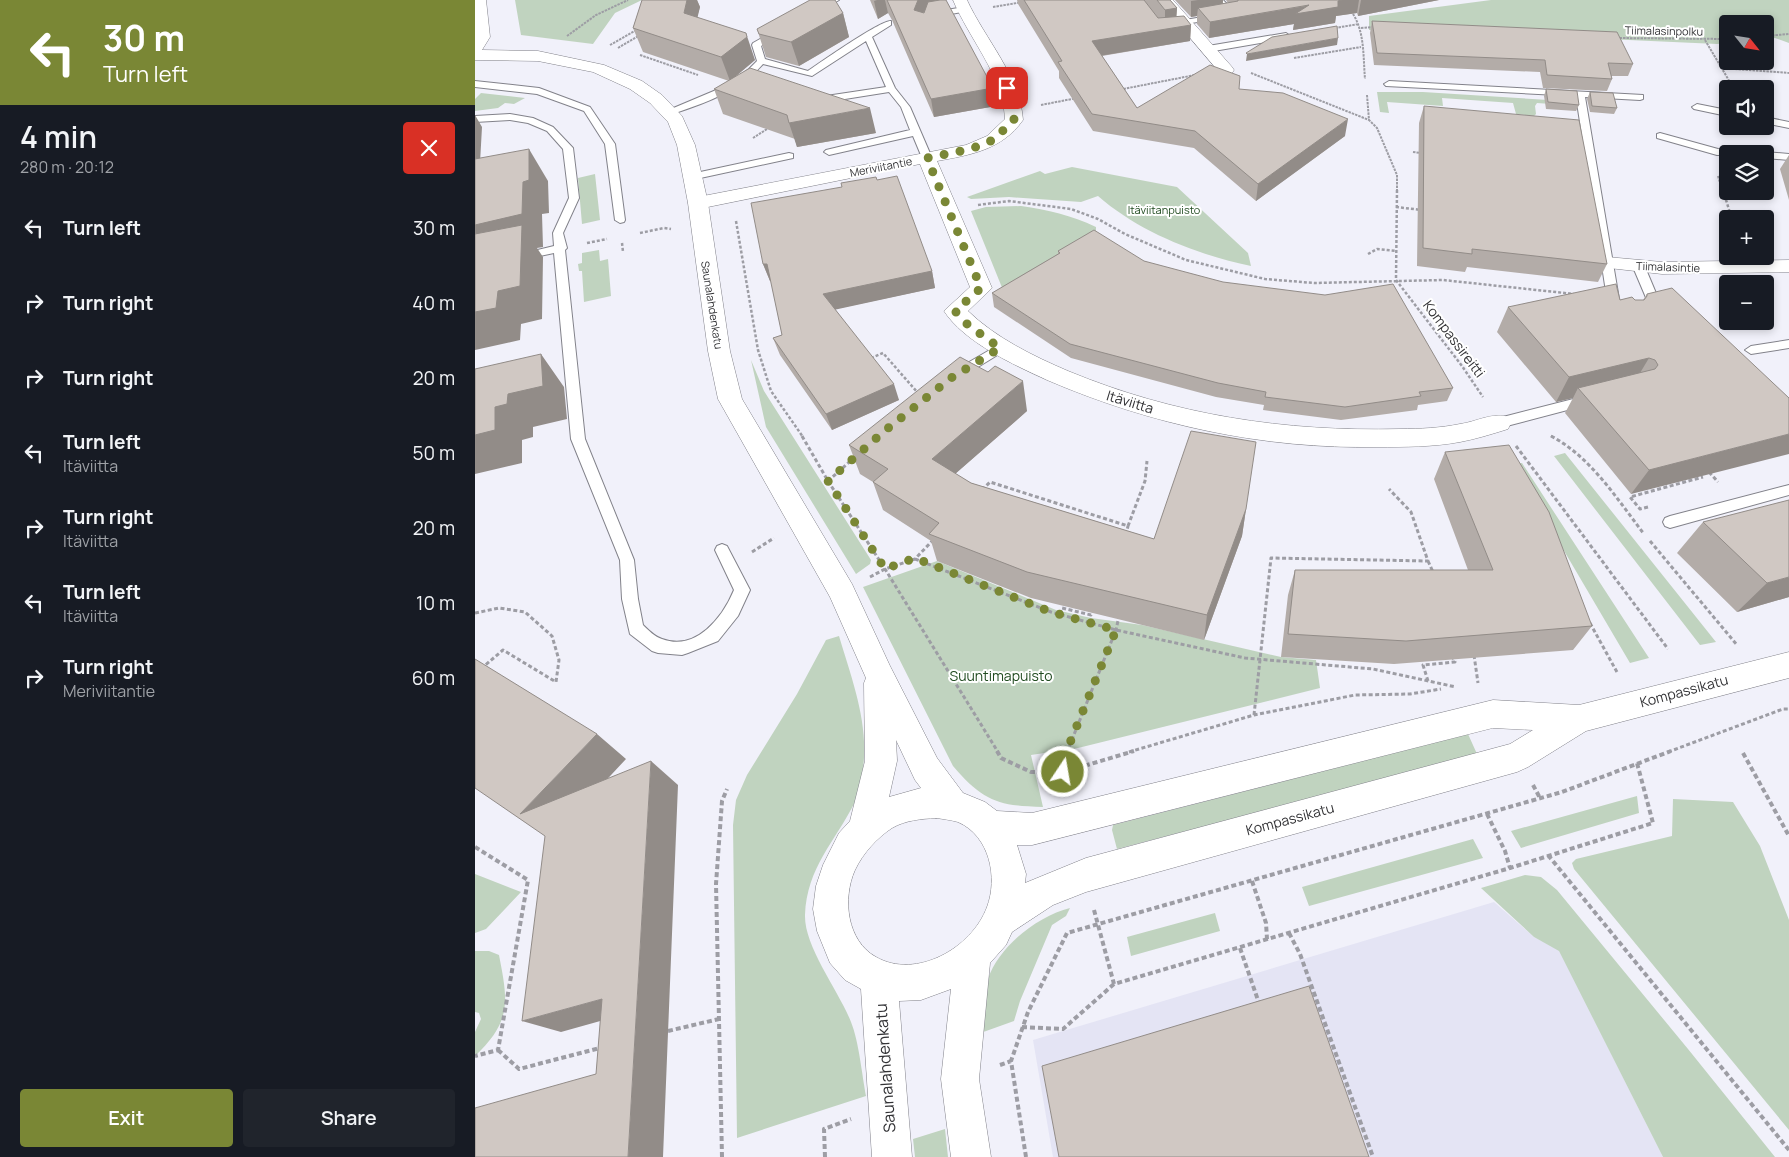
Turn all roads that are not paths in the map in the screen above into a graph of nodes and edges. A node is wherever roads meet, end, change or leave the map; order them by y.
1 (479, 0) edge
2 (835, 0) edge
3 (1138, 0) edge
4 (1165, 0) edge
5 (1219, 0) edge
6 (962, 5) edge
7 (888, 23) edge
8 (1187, 24) junction
9 (923, 27) edge
10 (1334, 28) edge
11 (867, 35) junction
12 (475, 49) edge
13 (1208, 49) junction
14 (475, 54) edge
15 (761, 61) junction
16 (1226, 70) edge
17 (475, 84) edge
18 (1389, 84) dead end
19 (891, 89) junction
20 (1580, 94) junction
21 (1639, 97) dead end
22 (827, 99) edge
23 (1697, 107) dead end
24 (1719, 111) edge
25 (669, 112) junction
26 (475, 119) edge
27 (1774, 122) edge
28 (1789, 125) edge
29 (915, 132) junction
30 (1660, 136) dead end
31 (829, 152) dead end
32 (1719, 152) edge
33 (789, 156) edge
34 (1774, 156) edge
35 (1789, 157) edge
36 (927, 158) junction
37 (691, 177) junction
38 (698, 203) junction
39 (620, 220) dead end
40 (561, 248) junction
41 (513, 258) edge
42 (1607, 263) junction
43 (1789, 266) edge
44 (1639, 267) junction
45 (1620, 316) edge
46 (1673, 320) edge
47 (1789, 344) edge
48 (1000, 348) junction
49 (1751, 350) dead end
50 (1605, 396) edge
51 (924, 399) edge
52 (1503, 429) joint
53 (1789, 490) edge
54 (1670, 522) dead end
55 (722, 550) dead end
56 (1789, 665) edge
57 (879, 674) junction
58 (1579, 719) junction
59 (953, 805) junction
60 (990, 827) junction
61 (865, 828) junction
62 (1001, 919) junction
63 (973, 958) junction
64 (879, 979) junction
65 (892, 1157) edge
66 (971, 1157) edge

1 - 12 street
2 - 15 lane
3 - 8 lane
4 - 8 street
5 - 8 lane
6 - 9 lane
6 - 36 street, Meriviitantie
7 - 11 lane
8 - 13 street
10 - 13 lane
11 - 15 lane
11 - 19 lane
13 - 16 street
14 - 25 street, Saunalahdenkatu
15 - 25 lane
17 - 39 lane
18 - 20 lane
19 - 22 lane
19 - 29 lane
20 - 21 lane
20 - 42 lane
23 - 24 lane
25 - 37 street, Saunalahdenkatu
26 - 40 lane
27 - 28 lane
29 - 31 lane
29 - 36 lane
30 - 32 lane
33 - 37 lane
34 - 35 lane
36 - 38 street, Meriviitantie
36 - 48 street, Itäviitta
37 - 38 street, Saunalahdenkatu
38 - 57 street, Saunalahdenkatu
40 - 41 lane
40 - 55 lane
42 - 44 street, Tiimalasintie
42 - 45 lane
43 - 44 street, Tiimalasintie
44 - 46 lane
47 - 49 lane
48 - 51 lane
48 - 52 street, Itäviitta
50 - 52 lane
53 - 54 lane
56 - 58 street, Kompassikatu
57 - 59 street, Saunalahdenkatu
57 - 61 street, Saunalahdenkatu
58 - 60 street, Kompassikatu
58 - 62 street, Kompassikatu
59 - 60 street
59 - 61 street
60 - 62 street
61 - 64 street
62 - 63 street
63 - 64 street
63 - 66 street
64 - 65 street, Saunalahdenkatu

